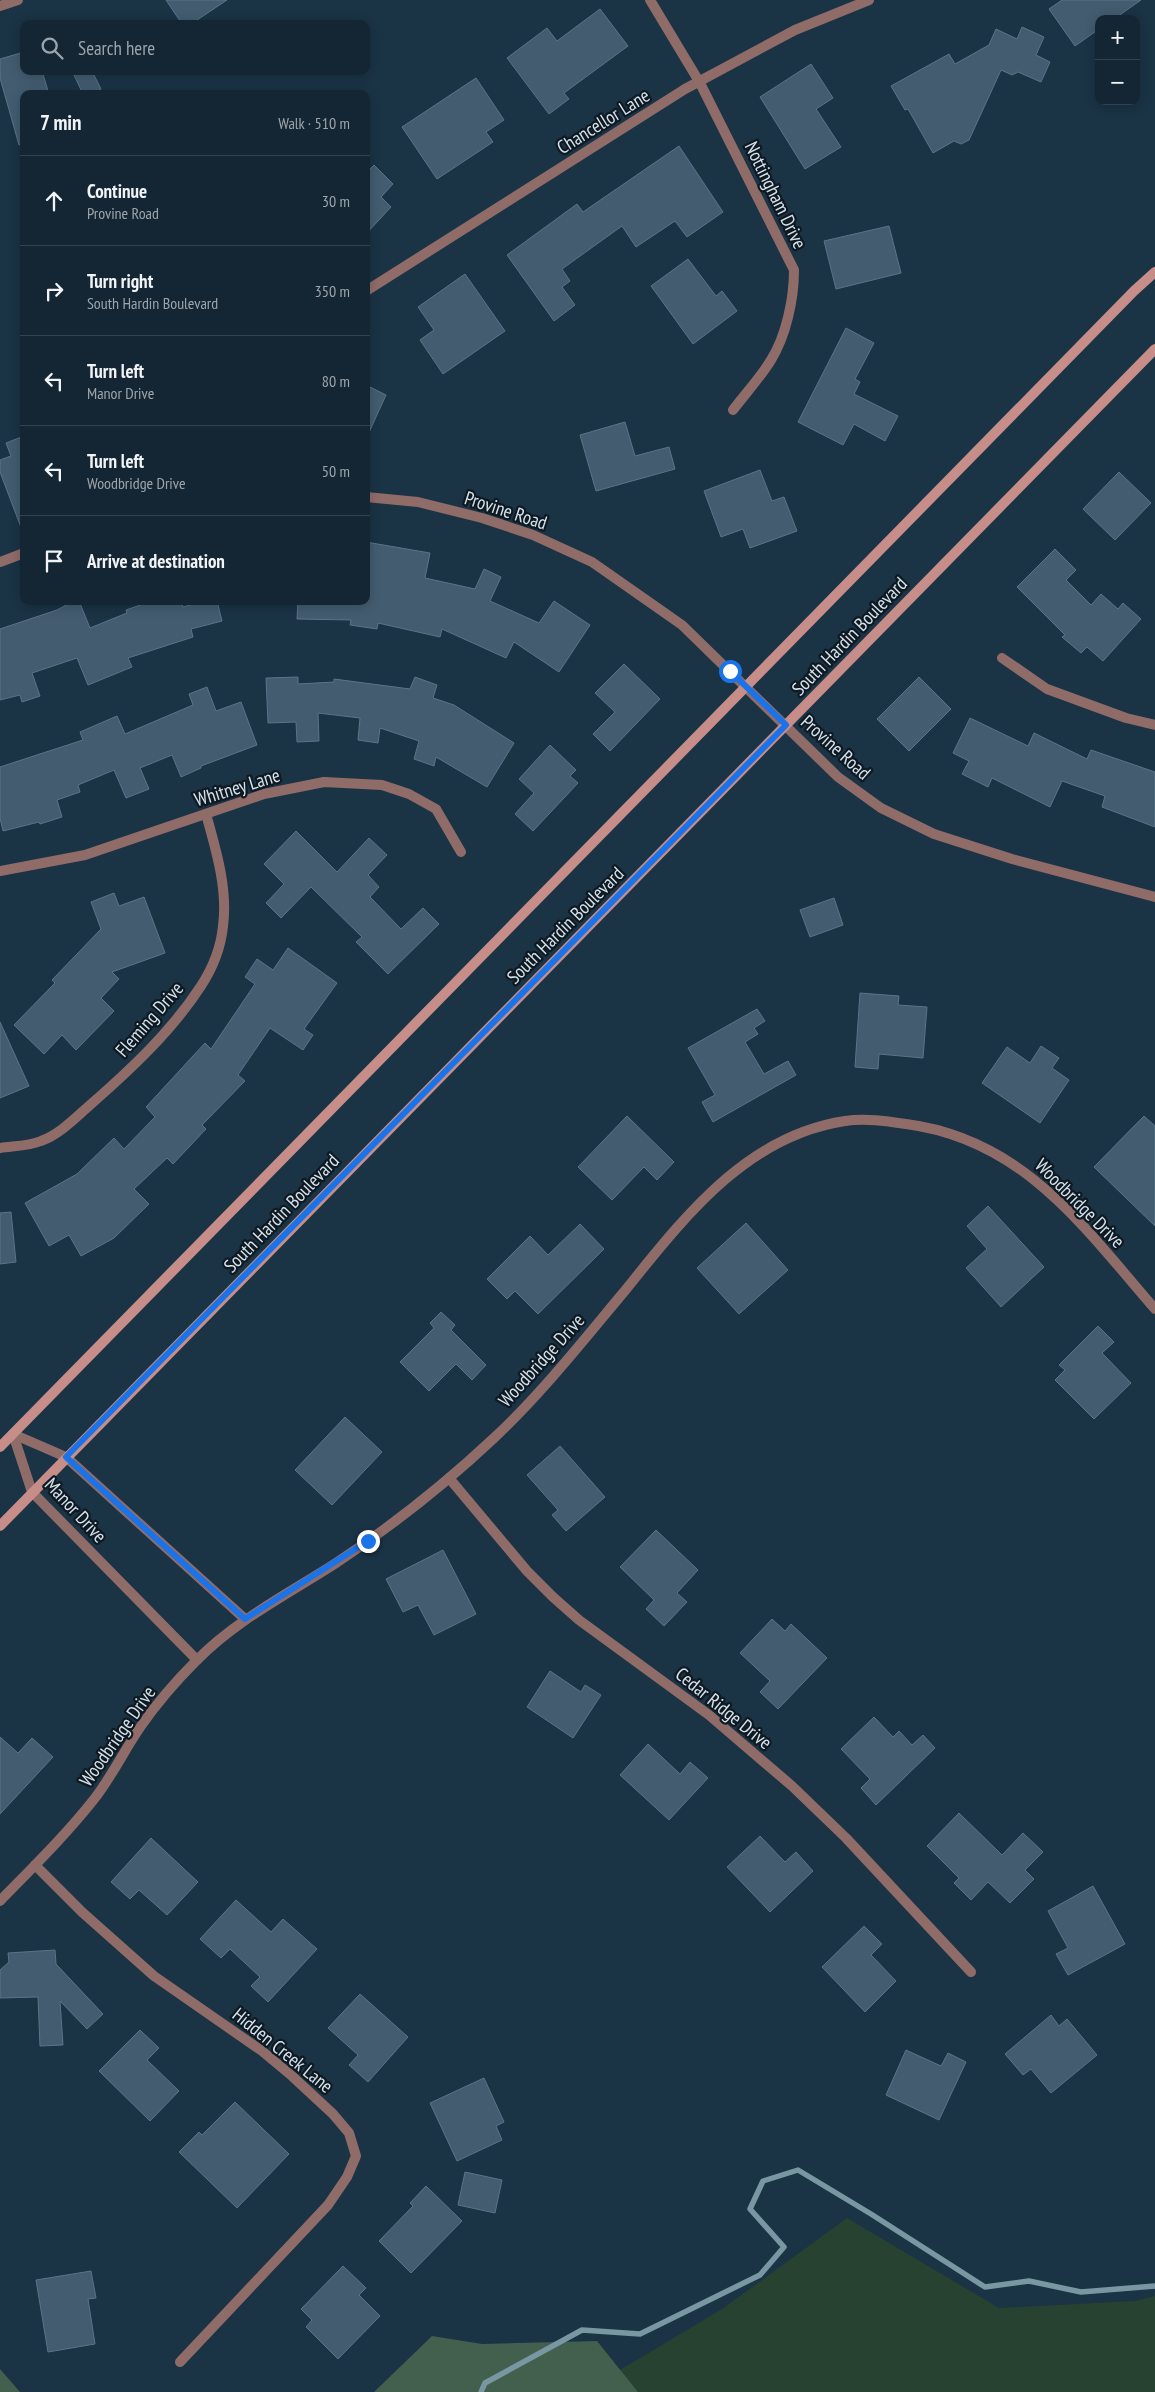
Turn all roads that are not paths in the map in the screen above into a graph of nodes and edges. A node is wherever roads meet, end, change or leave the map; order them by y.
1 (18, 0) edge
2 (650, 0) edge
3 (869, 0) edge
4 (0, 6) edge
5 (700, 83) junction
6 (1155, 272) edge
7 (370, 289) edge
8 (1155, 348) edge
9 (733, 410) dead end
10 (370, 497) edge
11 (20, 554) edge
12 (0, 562) edge
13 (1002, 658) dead end
14 (745, 685) junction
15 (786, 725) junction
16 (1155, 725) edge
17 (206, 814) junction
18 (461, 852) dead end
19 (0, 871) edge
20 (1155, 897) edge
21 (0, 1148) edge
22 (1155, 1309) edge
23 (13, 1434) junction
24 (0, 1447) edge
25 (66, 1457) junction
26 (448, 1478) junction
27 (32, 1492) junction
28 (0, 1526) edge
29 (245, 1619) junction
30 (197, 1660) junction
31 (35, 1865) junction
32 (0, 1901) edge
33 (971, 1972) dead end
34 (180, 2362) dead end

1 - 4 street
2 - 5 street, Nottingham Drive
3 - 5 street, Chancellor Lane
5 - 7 street, Chancellor Lane
5 - 9 street, Nottingham Drive
6 - 14 main road, South Hardin Boulevard
8 - 15 main road, South Hardin Boulevard
10 - 14 street, Provine Road
11 - 12 street
13 - 16 street
14 - 15 street, Provine Road
14 - 23 main road, South Hardin Boulevard
15 - 20 street, Provine Road
15 - 25 main road, South Hardin Boulevard
17 - 18 street, Whitney Lane
17 - 19 street, Whitney Lane
17 - 21 street, Fleming Drive
22 - 26 street, Woodbridge Drive
23 - 24 main road, South Hardin Boulevard
23 - 25 street, Manor Drive
23 - 27 street, Manor Drive
25 - 27 main road, South Hardin Boulevard
25 - 29 street, Manor Drive
26 - 29 street, Woodbridge Drive
26 - 33 street, Cedar Ridge Drive
27 - 28 main road, South Hardin Boulevard
27 - 30 street, Manor Drive
29 - 30 street, Woodbridge Drive
30 - 31 street, Woodbridge Drive
31 - 32 street, Woodbridge Drive
31 - 34 street, Hidden Creek Lane

